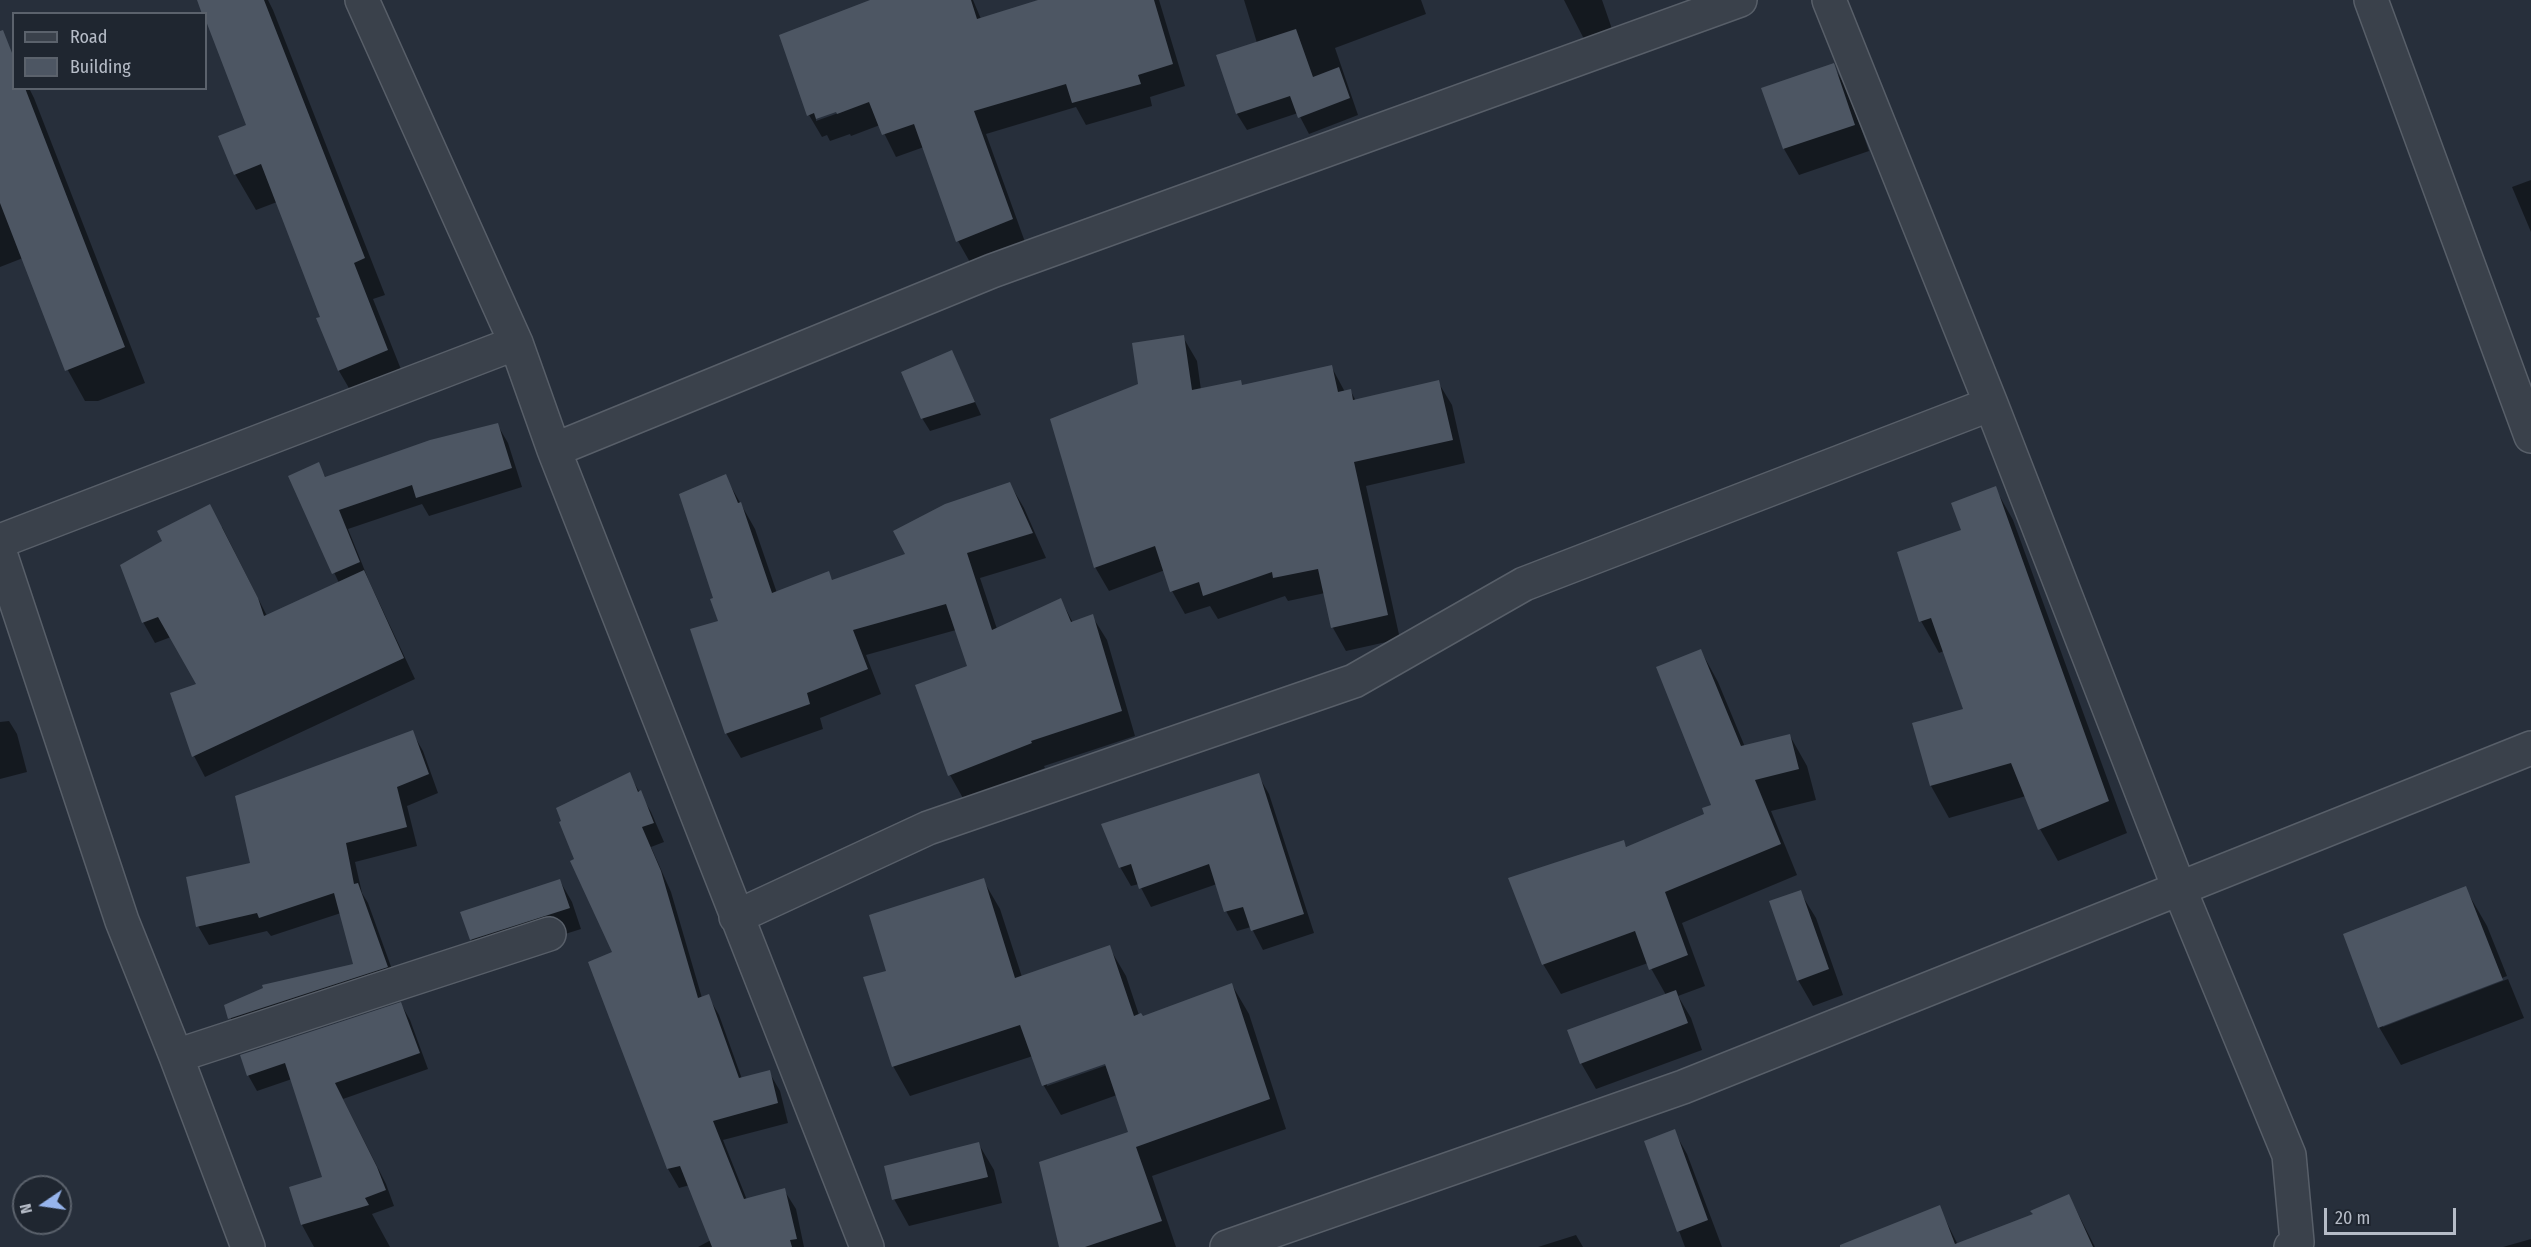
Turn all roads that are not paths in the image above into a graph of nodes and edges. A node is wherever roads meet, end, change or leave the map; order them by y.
1 (362, 0) edge
2 (1740, 0) edge
3 (1829, 0) edge
4 (2371, 0) edge
5 (516, 343) junction
6 (1991, 404) junction
7 (2531, 436) edge
8 (554, 450) junction
9 (0, 542) edge
10 (0, 553) edge
11 (2531, 748) edge
12 (2179, 888) junction
13 (736, 917) junction
14 (549, 934) dead end
15 (176, 1056) junction
16 (248, 1247) edge
17 (867, 1247) edge
18 (1227, 1247) edge
19 (2291, 1247) edge

1 - 5 street
2 - 8 street
3 - 6 street
4 - 7 street
5 - 8 street
5 - 9 street
6 - 12 street
6 - 13 street
8 - 13 street
10 - 15 street
11 - 12 street
12 - 18 street
12 - 19 street
13 - 17 street
14 - 15 street
15 - 16 street

